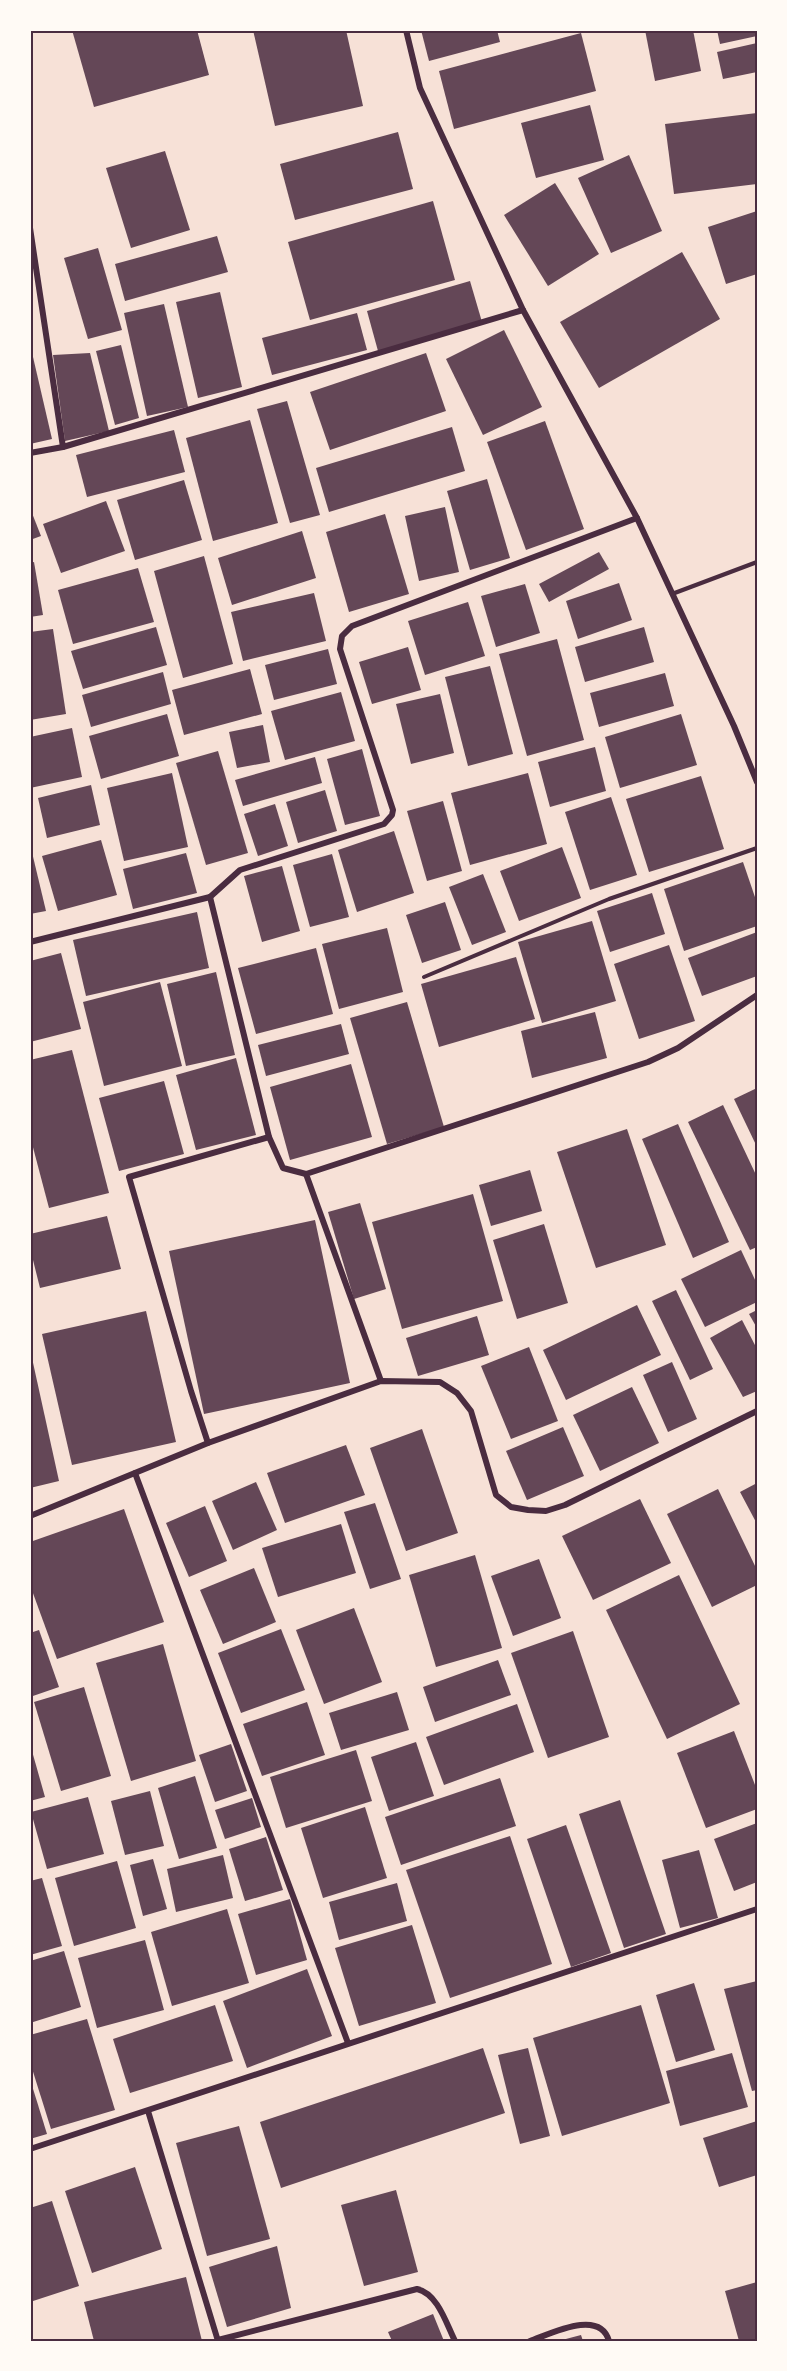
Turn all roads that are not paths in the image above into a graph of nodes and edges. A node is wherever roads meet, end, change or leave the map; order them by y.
1 (406, 30) edge
2 (30, 228) edge
3 (523, 310) junction
4 (63, 447) junction
5 (30, 453) edge
6 (637, 518) junction
7 (757, 562) edge
8 (672, 594) junction
9 (757, 782) edge
10 (210, 897) junction
11 (30, 942) edge
12 (757, 995) edge
13 (269, 1137) junction
14 (306, 1174) junction
15 (381, 1381) junction
16 (757, 1411) edge
17 (208, 1443) junction
18 (135, 1473) junction
19 (30, 1516) edge
20 (757, 1909) edge
21 (348, 2043) junction
22 (148, 2110) junction
23 (30, 2149) edge
24 (218, 2341) edge
25 (455, 2341) edge
26 (530, 2341) edge
27 (609, 2341) edge

1 - 3 street
2 - 4 street
3 - 4 street
3 - 6 street
4 - 5 street
6 - 8 street
6 - 10 street
7 - 8 lane
8 - 9 street
10 - 11 street
10 - 13 street
12 - 14 street
13 - 14 street
13 - 17 street
14 - 15 street
15 - 16 street
15 - 17 street
17 - 18 street
18 - 19 street
18 - 21 street
20 - 21 street
21 - 22 street
22 - 23 street
22 - 24 street
24 - 25 street
26 - 27 street

